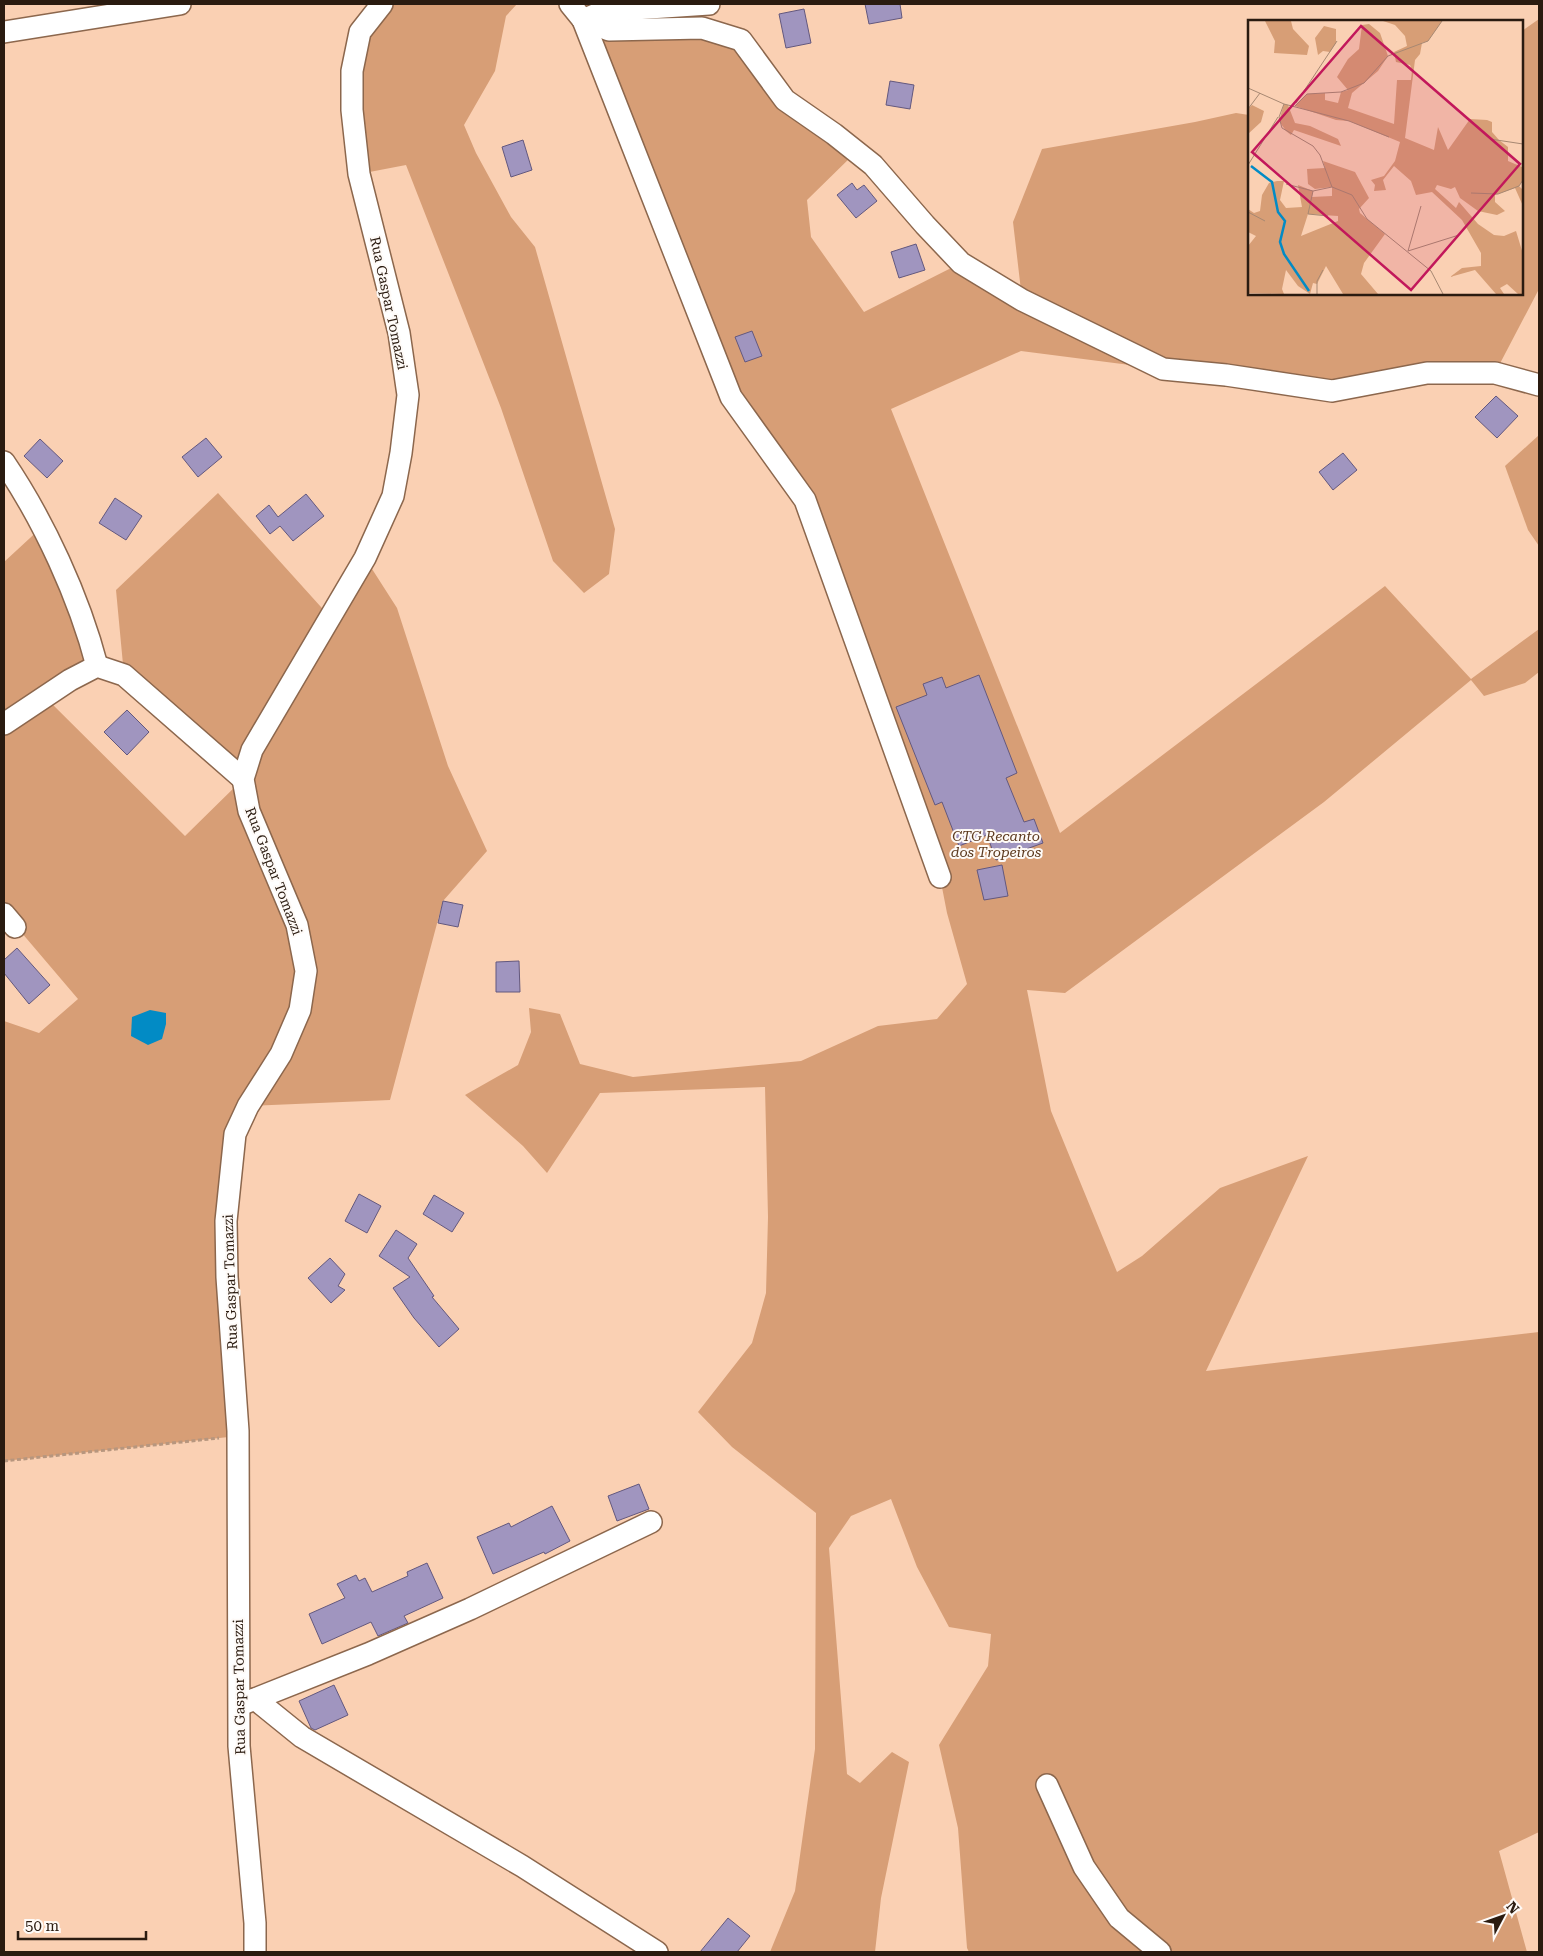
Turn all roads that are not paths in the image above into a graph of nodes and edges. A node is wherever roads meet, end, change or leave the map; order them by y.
1 (180, 4) edge
2 (382, 4) edge
3 (570, 4) edge
4 (709, 4) edge
5 (583, 20) junction
6 (4, 32) edge
7 (1539, 385) edge
8 (4, 462) edge
9 (97, 666) junction
10 (4, 724) edge
11 (243, 779) junction
12 (940, 877) dead end
13 (651, 1522) dead end
14 (247, 1703) junction
15 (1046, 1785) dead end
16 (254, 1952) edge
17 (657, 1952) edge
18 (1160, 1952) edge

1 - 6 street
2 - 11 street, Rua Gaspar Tomazzi
3 - 5 street
4 - 5 street
5 - 7 street
5 - 12 street
8 - 9 street
9 - 10 street
9 - 11 street
11 - 14 street, Rua Gaspar Tomazzi
13 - 14 street
14 - 16 street, Rua Gaspar Tomazzi
14 - 17 street
15 - 18 street

